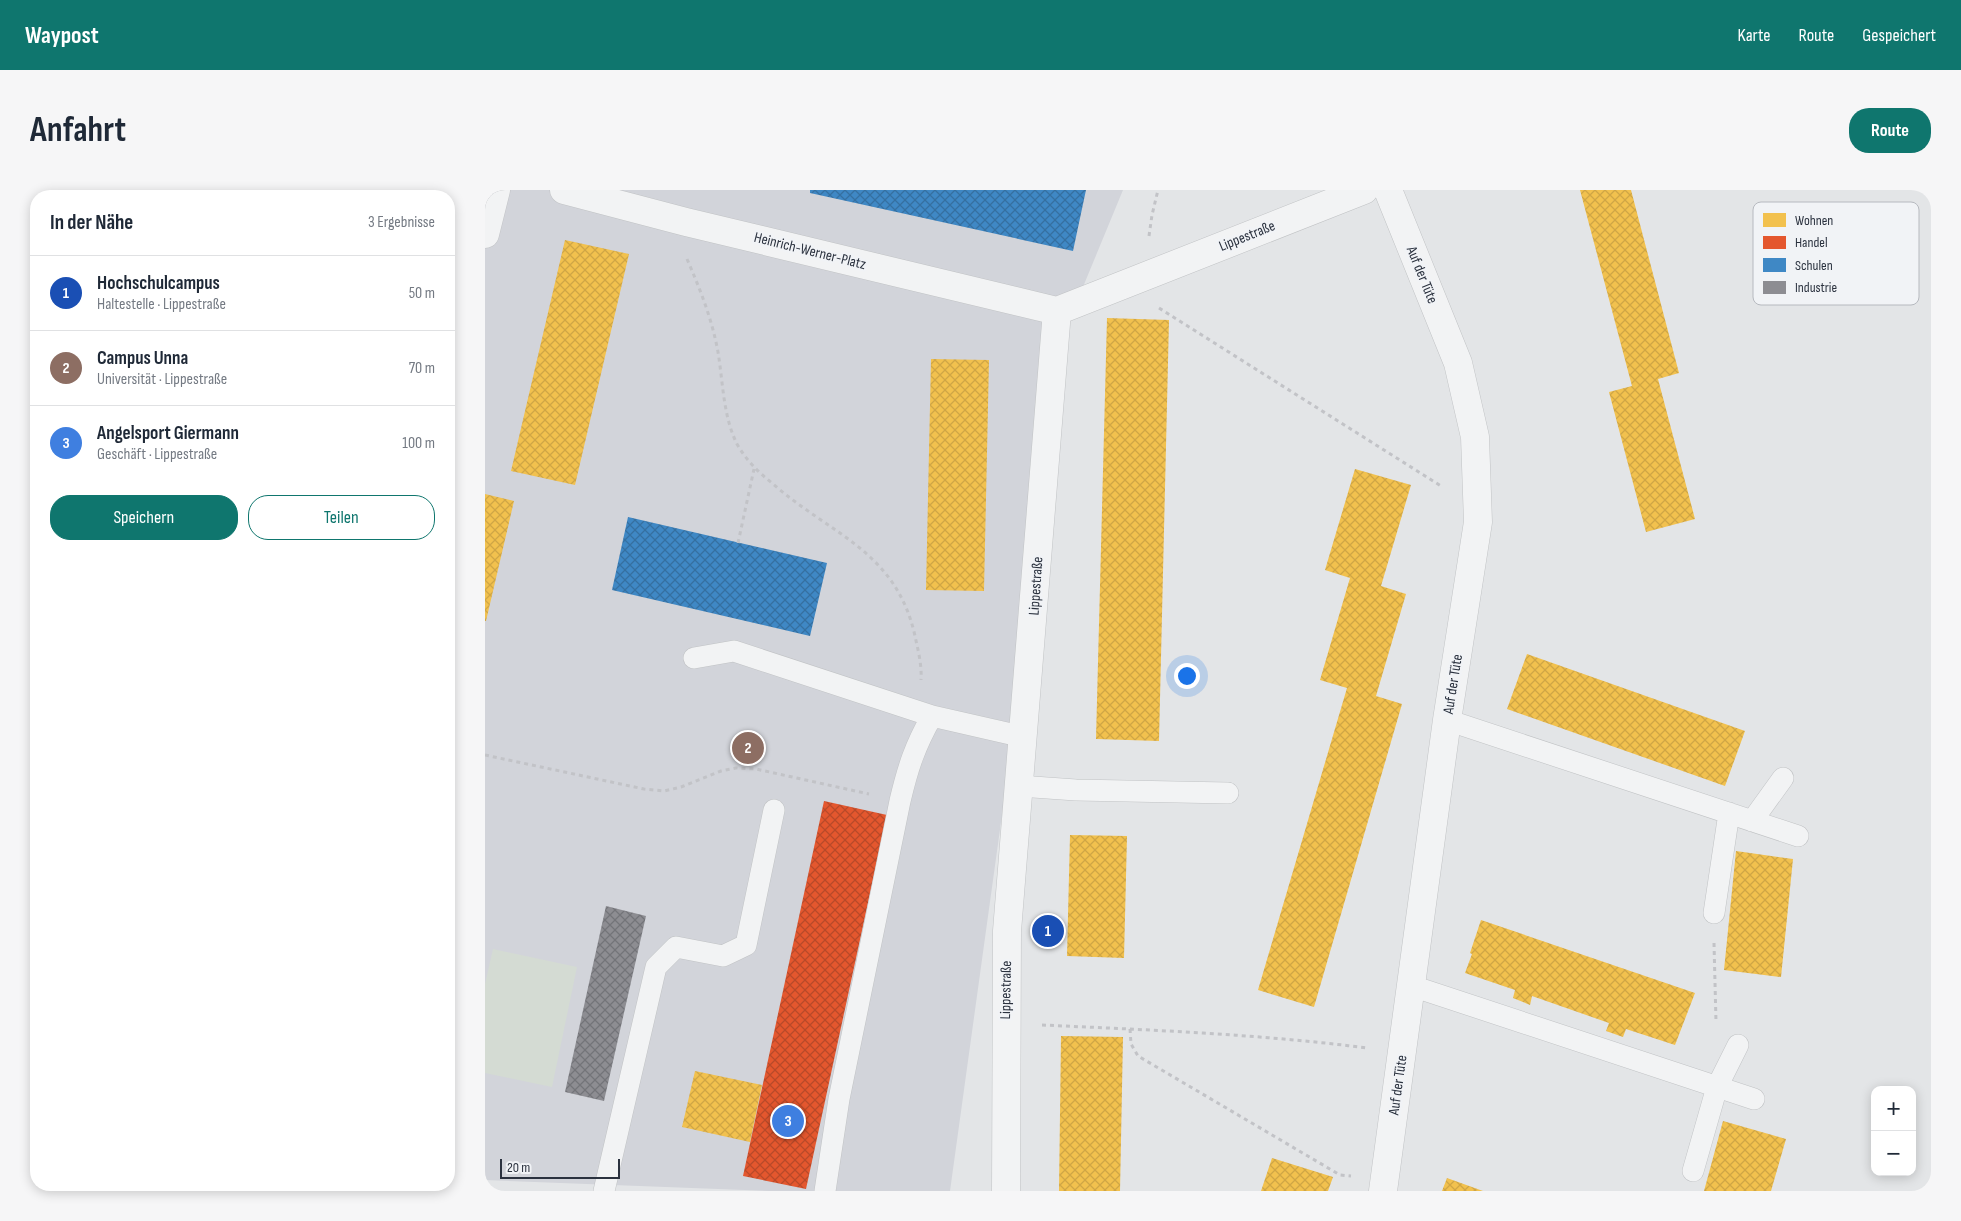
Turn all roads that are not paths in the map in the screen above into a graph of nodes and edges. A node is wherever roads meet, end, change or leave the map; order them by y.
1 (496, 190) edge
2 (564, 190) edge
3 (1364, 190) edge
4 (1388, 190) edge
5 (485, 234) edge
6 (1057, 311) junction
7 (694, 658) dead end
8 (922, 713) junction
9 (1447, 720) junction
10 (1024, 737) junction
11 (1783, 778) dead end
12 (1019, 786) junction
13 (1228, 793) dead end
14 (774, 810) dead end
15 (1729, 813) junction
16 (1752, 821) junction
17 (1798, 836) dead end
18 (1714, 913) road end
19 (1412, 986) junction
20 (1733, 1054) road end
21 (1717, 1087) junction
22 (1754, 1099) dead end
23 (1693, 1171) dead end
24 (1383, 1186) edge
25 (604, 1191) edge
26 (825, 1191) edge
27 (1006, 1191) edge

1 - 5 street
2 - 6 street, Heinrich-Werner-Platz
3 - 6 street, Lippestraße
4 - 9 street, Auf der Tüte
6 - 10 street, Lippestraße
7 - 8 lane
8 - 10 lane
8 - 26 lane
9 - 15 lane
9 - 19 street, Auf der Tüte
10 - 12 street, Lippestraße
11 - 16 lane
12 - 13 lane
12 - 27 street, Lippestraße
14 - 25 lane
15 - 16 lane
15 - 18 lane
16 - 17 lane
19 - 21 lane
19 - 24 street, Auf der Tüte
20 - 21 lane
21 - 22 lane
21 - 23 lane

